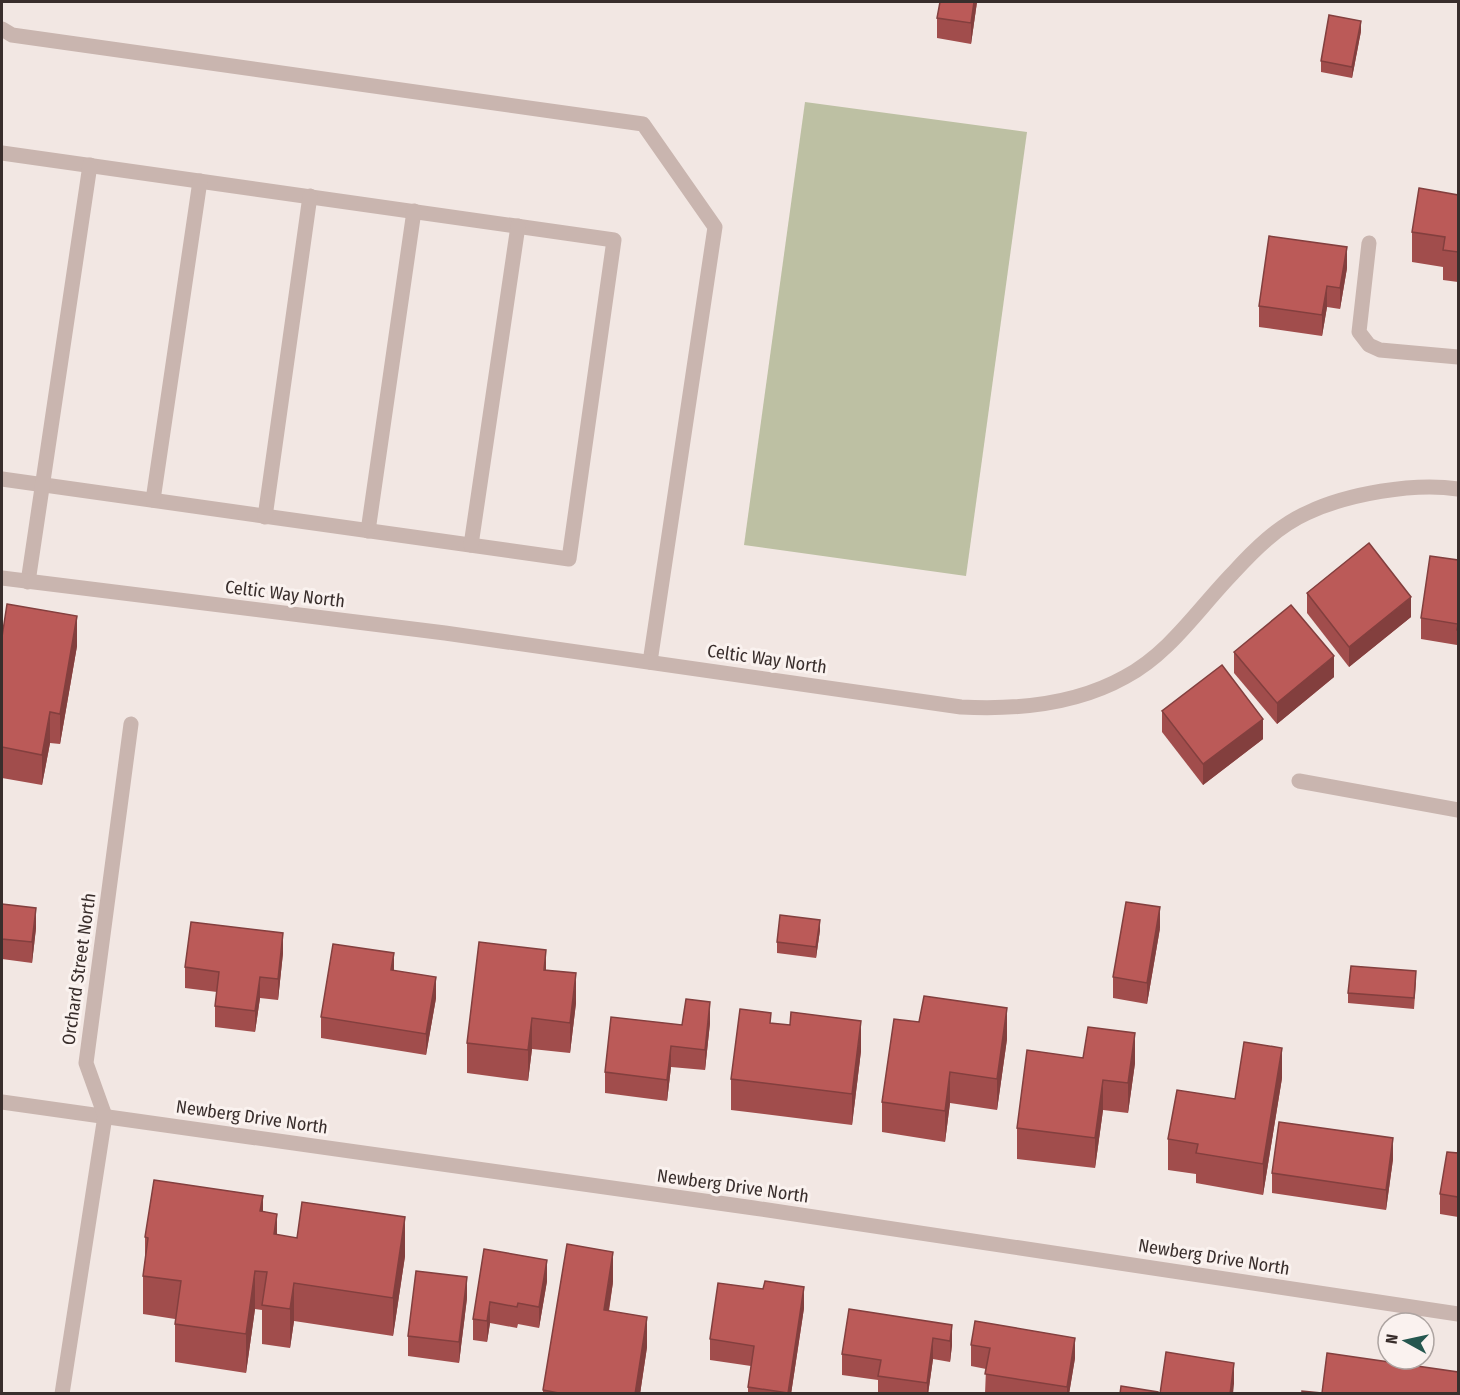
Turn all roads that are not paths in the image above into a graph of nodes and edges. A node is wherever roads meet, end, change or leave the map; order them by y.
1 (2, 30) edge
2 (2, 153) edge
3 (90, 165) junction
4 (200, 181) junction
5 (310, 196) junction
6 (414, 211) junction
7 (518, 226) junction
8 (1369, 243) dead end
9 (1458, 357) edge
10 (2, 479) edge
11 (42, 485) junction
12 (1458, 489) edge
13 (153, 500) junction
14 (265, 516) junction
15 (368, 531) junction
16 (471, 545) junction
17 (2, 578) edge
18 (28, 582) junction
19 (650, 662) junction
20 (131, 724) dead end
21 (1299, 781) dead end
22 (1458, 810) edge
23 (2, 1102) edge
24 (105, 1116) junction
25 (1458, 1314) edge
26 (62, 1394) edge

1 - 19 street
2 - 3 street
3 - 4 street
3 - 11 street
4 - 5 street
4 - 13 street
5 - 6 street
5 - 14 street
6 - 7 street
6 - 15 street
7 - 16 street
7 - 16 street
8 - 9 street
10 - 11 street
11 - 13 street
11 - 18 street
12 - 19 street, Celtic Way North
13 - 14 street
14 - 15 street
15 - 16 street
17 - 18 street, Celtic Way North
18 - 19 street, Celtic Way North
20 - 24 street, Orchard Street North
21 - 22 street
23 - 24 street, Newberg Drive North
24 - 25 street, Newberg Drive North
24 - 26 street, Orchard Street North

